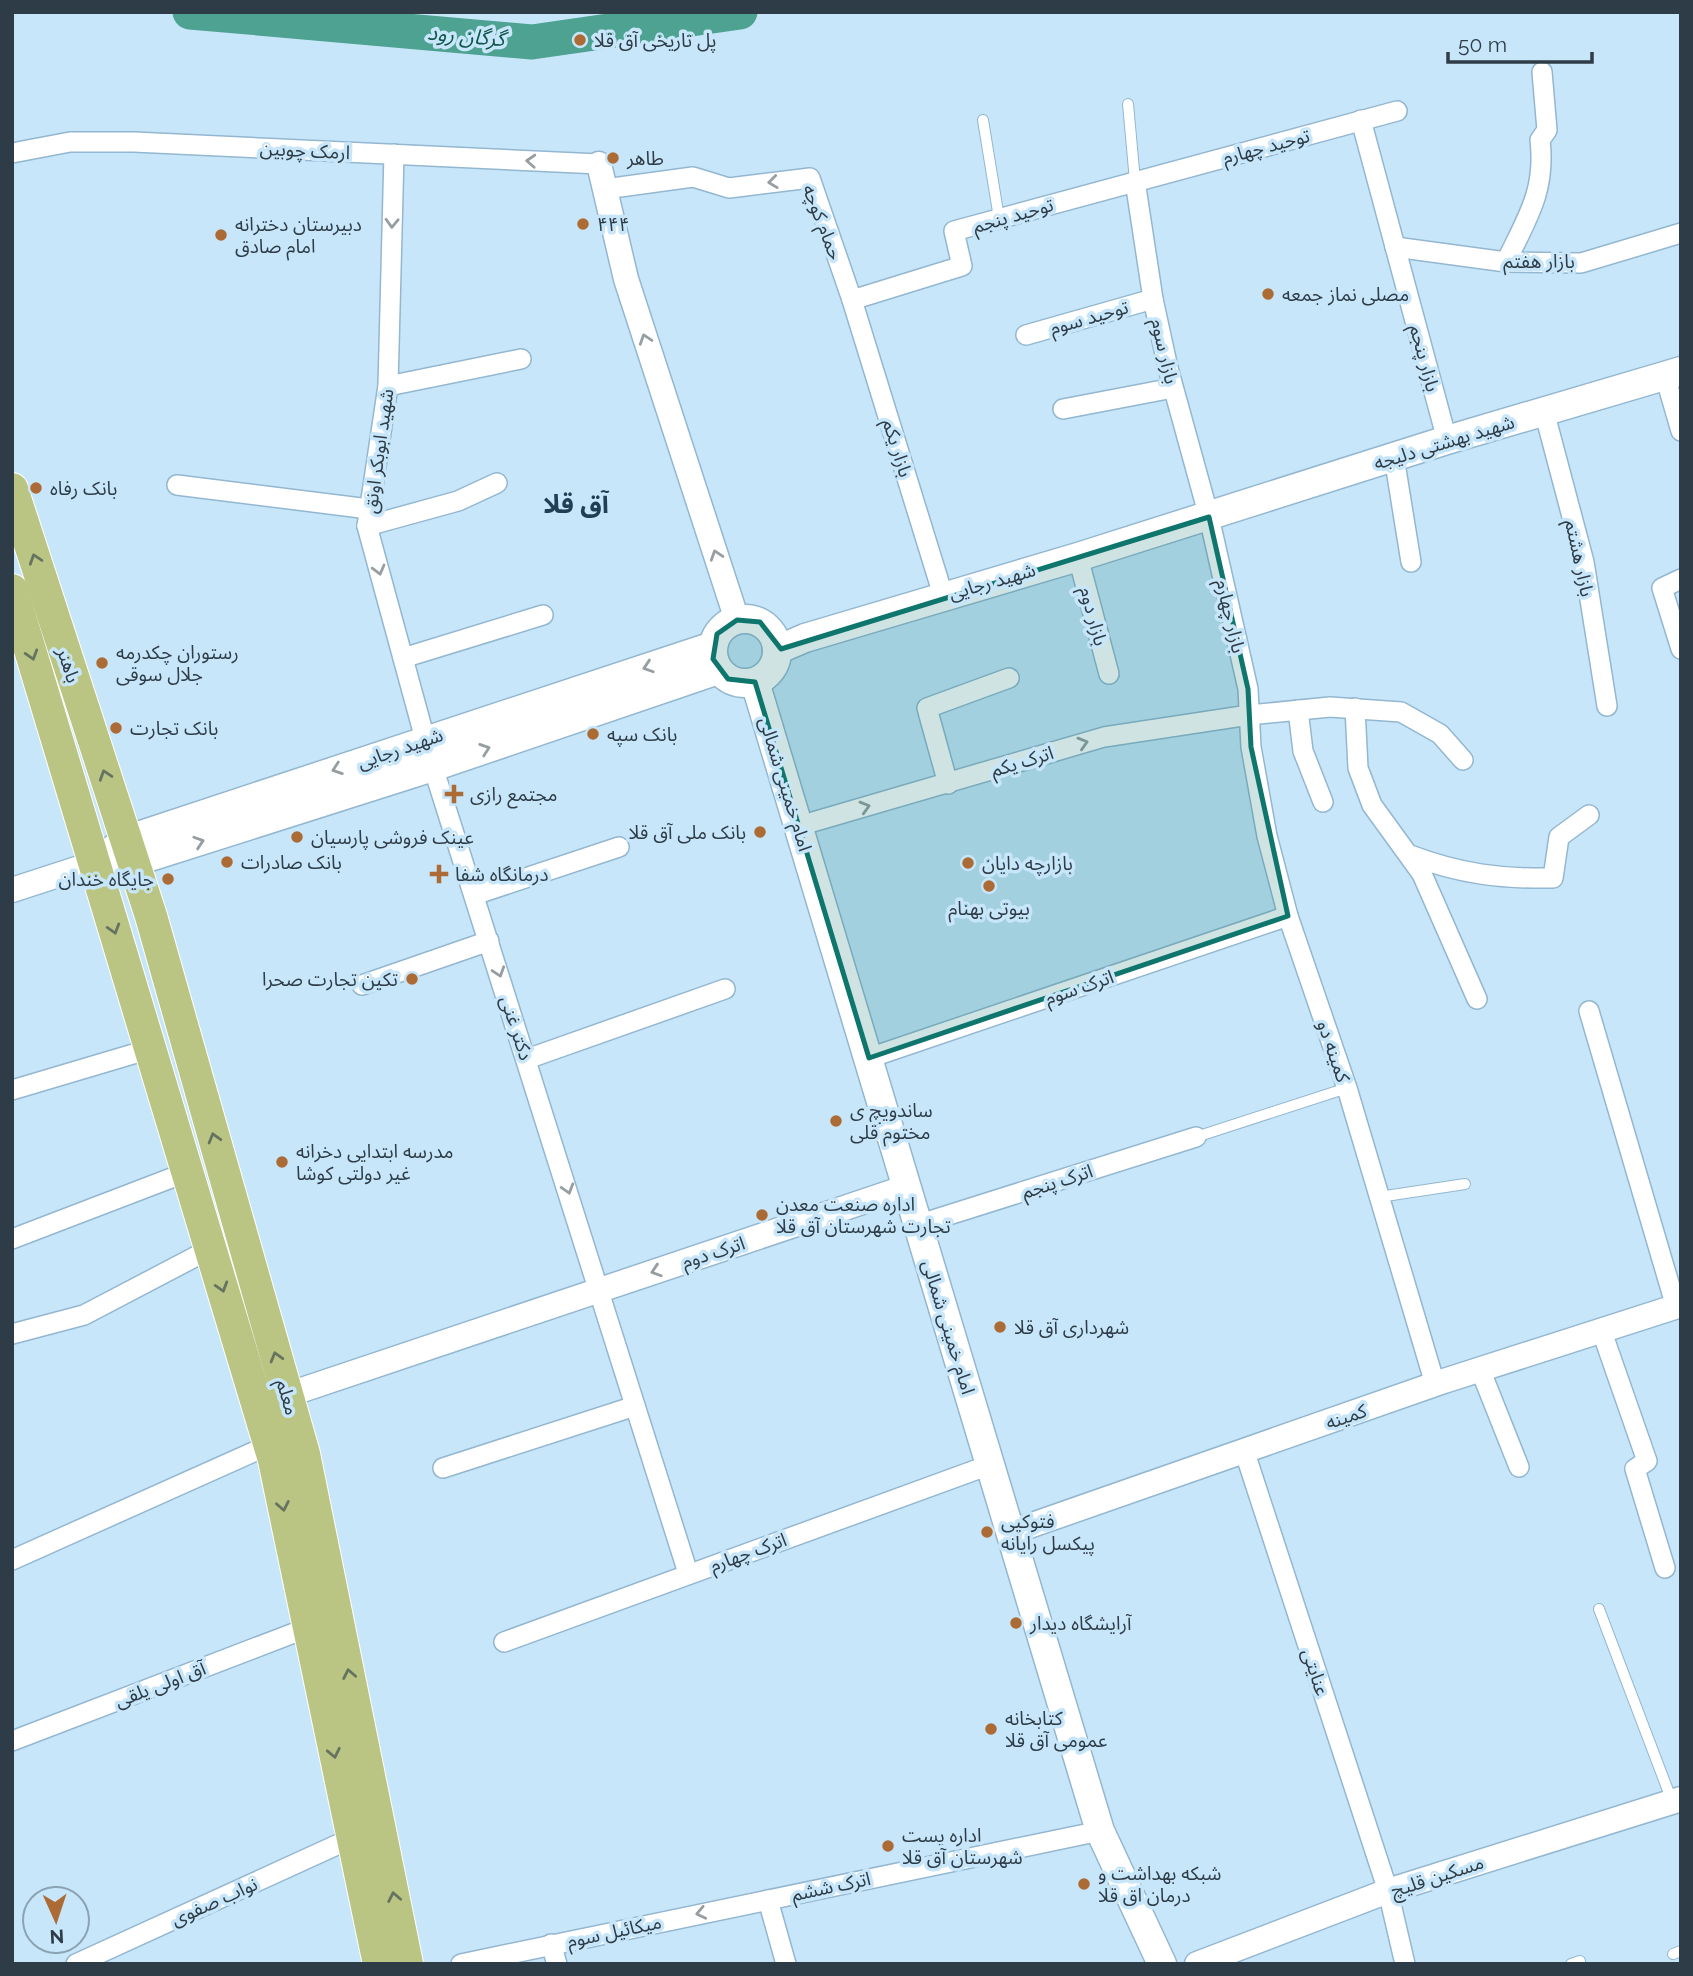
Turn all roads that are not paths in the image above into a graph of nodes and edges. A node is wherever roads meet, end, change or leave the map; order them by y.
1 (1542, 72) dead end
2 (1128, 104) dead end
3 (1397, 111) dead end
4 (984, 120) dead end
5 (1361, 120) junction
6 (12, 153) edge
7 (394, 155) junction
8 (599, 164) joint
9 (1135, 181) junction
10 (605, 189) junction
11 (999, 218) junction
12 (1681, 233) edge
13 (1395, 247) junction
14 (1506, 262) junction
15 (1153, 299) junction
16 (852, 300) junction
17 (1026, 335) dead end
18 (521, 359) dead end
19 (1673, 373) edge
20 (388, 386) junction
21 (1173, 388) junction
22 (1063, 409) dead end
23 (1544, 411) junction
24 (1681, 430) edge
25 (1447, 440) junction
26 (1394, 457) junction
27 (497, 483) dead end
28 (177, 485) dead end
29 (12, 489) edge
30 (1209, 517) junction
31 (368, 518) junction
32 (1078, 557) junction
33 (1411, 562) dead end
34 (1681, 579) edge
35 (12, 590) edge
36 (943, 595) junction
37 (544, 615) dead end
38 (737, 620) junction
39 (1681, 649) edge
40 (777, 650) junction
41 (403, 658) junction
42 (716, 658) junction
43 (1109, 674) dead end
44 (1009, 678) dead end
45 (755, 682) junction
46 (1606, 706) dead end
47 (1355, 708) junction
48 (1298, 710) junction
49 (1249, 715) junction
50 (425, 739) junction
51 (1463, 760) dead end
52 (433, 767) junction
53 (948, 784) junction
54 (1323, 802) dead end
55 (1589, 815) dead end
56 (799, 826) junction
57 (619, 847) dead end
58 (130, 851) junction
59 (1410, 855) junction
60 (94, 863) junction
61 (12, 890) edge
62 (474, 895) junction
63 (1288, 916) junction
64 (489, 941) junction
65 (362, 985) dead end
66 (725, 989) dead end
67 (1477, 999) dead end
68 (1589, 1012) dead end
69 (150, 1049) junction
70 (869, 1058) junction
71 (527, 1059) junction
72 (1347, 1088) junction
73 (12, 1090) edge
74 (1196, 1137) joint
75 (187, 1172) junction
76 (1465, 1184) dead end
77 (907, 1187) junction
78 (1379, 1197) junction
79 (917, 1225) junction
80 (12, 1239) edge
81 (210, 1249) junction
82 (599, 1290) junction
83 (1678, 1306) edge
84 (1602, 1332) junction
85 (12, 1334) edge
86 (1480, 1369) junction
87 (1435, 1384) junction
88 (287, 1395) junction
89 (635, 1406) junction
90 (283, 1453) junction
91 (1245, 1453) junction
92 (992, 1464) junction
93 (1519, 1467) dead end
94 (443, 1468) dead end
95 (1013, 1532) junction
96 (12, 1560) edge
97 (1665, 1568) dead end
98 (688, 1573) junction
99 (1599, 1609) dead end
100 (307, 1628) junction
101 (504, 1642) dead end
102 (12, 1741) edge
103 (1676, 1800) edge
104 (1100, 1831) junction
105 (352, 1838) junction
106 (1388, 1891) junction
107 (768, 1899) junction
108 (551, 1944) junction
109 (76, 1964) edge
110 (379, 1964) edge
111 (407, 1964) edge
112 (461, 1964) edge
113 (557, 1964) edge
114 (786, 1964) edge
115 (1162, 1964) edge
116 (1197, 1964) edge
117 (1405, 1964) edge

1 - 14 street
2 - 9 lane
3 - 5 street, توحید چهارم
4 - 11 lane
5 - 9 street, توحید چهارم
5 - 13 street, بازار پنجم
6 - 7 street, ارمک چوبین
8 -> 7 street, ارمک چوبین
7 -> 20 street, شهید ابوبکر اونق
8 - 10 street
9 - 11 street, توحید پنجم
9 - 15 street, بازار سوم
16 -> 10 street, حمام کوچه
38 -> 10 street
11 - 16 street, توحید پنجم
12 - 14 street, بازار هفتم
13 - 14 street, بازار هفتم
13 - 25 street, بازار پنجم
15 - 17 street, توحید سوم
15 - 21 street, بازار سوم
16 - 36 street, بازار یکم
18 - 20 street
19 - 23 main road, شهید بهشتی دلیجه
19 - 24 street
20 - 31 street, شهید ابوبکر اونق
21 - 22 street
21 - 30 street, بازار سوم
23 - 25 main road, شهید بهشتی دلیجه
23 - 46 street, بازار هشتم
25 - 26 main road, شهید بهشتی دلیجه
26 - 30 main road, شهید بهشتی دلیجه
26 - 33 street
27 - 31 street
28 - 31 street
58 -> 29 main road, باهنر
30 - 32 main road, شهید رجایی
30 - 49 street, بازار چهارم
31 -> 41 street, شهید ابوبکر اونق
32 - 36 main road, شهید رجایی
32 - 43 street, بازار دوم
34 - 39 street
35 -> 60 main road, باهنر
36 - 40 main road, شهید رجایی
37 - 41 street
38 - 40 main road
38 - 42 main road
40 - 45 main road
41 - 50 street, شهید ابوبکر اونق
42 - 45 main road
42 -> 50 main road, شهید رجایی
52 -> 42 main road, شهید رجایی
44 - 53 street
45 - 56 main road, امام خمینی شمالی
47 - 48 street, اترک یکم
47 - 51 street, اترک یکم
47 - 59 street
48 - 49 street, اترک یکم
48 - 54 street
53 -> 49 street, اترک یکم
49 - 63 street, کمینه دو
50 -> 58 main road, شهید رجایی
58 -> 52 main road, شهید رجایی
52 - 62 street, دکتر غنی
56 -> 53 street, اترک یکم
55 - 59 street
56 - 70 main road, امام خمینی شمالی
57 - 62 street
58 - 60 main road, شهید رجایی
88 -> 58 main road, معلم
59 - 67 street
60 - 61 street
60 -> 69 main road, معلم
62 - 64 street, دکتر غنی
63 - 70 street, اترک سوم
63 - 72 street, کمینه دو
64 - 65 street
64 -> 71 street, دکتر غنی
66 - 71 street
68 - 83 street
69 - 73 street
69 - 75 main road, معلم
70 - 77 main road, امام خمینی شمالی
71 -> 82 street, دکتر غنی
72 - 74 lane
72 - 78 street, کمینه دو
74 - 79 street, اترک پنجم
75 - 80 street
75 - 81 main road, معلم
76 - 78 lane
77 - 79 main road, امام خمینی شمالی
77 -> 82 street, اترک دوم
78 - 87 street, کمینه دو
79 - 92 main road, امام خمینی شمالی
81 - 85 street
81 -> 90 main road, معلم
82 - 88 street, اترک دوم
82 - 89 street, دکتر غنی
83 - 84 street, کمینه
84 - 86 street, کمینه
84 - 97 street
86 - 87 street, کمینه
86 - 93 street
87 - 91 street, کمینه
88 - 90 main road, معلم
89 - 94 street
89 - 98 street, دکتر غنی
90 - 96 street
90 -> 100 main road, معلم
111 -> 90 main road, معلم
91 - 95 street, کمینه
91 - 106 street, عنایتی
92 - 95 main road, امام خمینی شمالی
92 - 98 street, اترک چهارم
95 - 104 main road, امام خمینی شمالی
98 - 101 street, اترک چهارم
99 - 103 lane
100 - 102 street, آق اولی یلقی
100 -> 105 main road, معلم
103 - 106 street, مسکین قلیچ
104 - 107 street, اترک ششم
104 - 115 main road, امام خمینی شمالی
105 - 109 street, نواب صفوی
105 - 110 main road, معلم
106 - 116 street, مسکین قلیچ
106 - 117 street, عنایتی
107 -> 108 street, میکائیل سوم
107 - 114 street
108 - 112 street, میکائیل سوم
108 - 113 street

